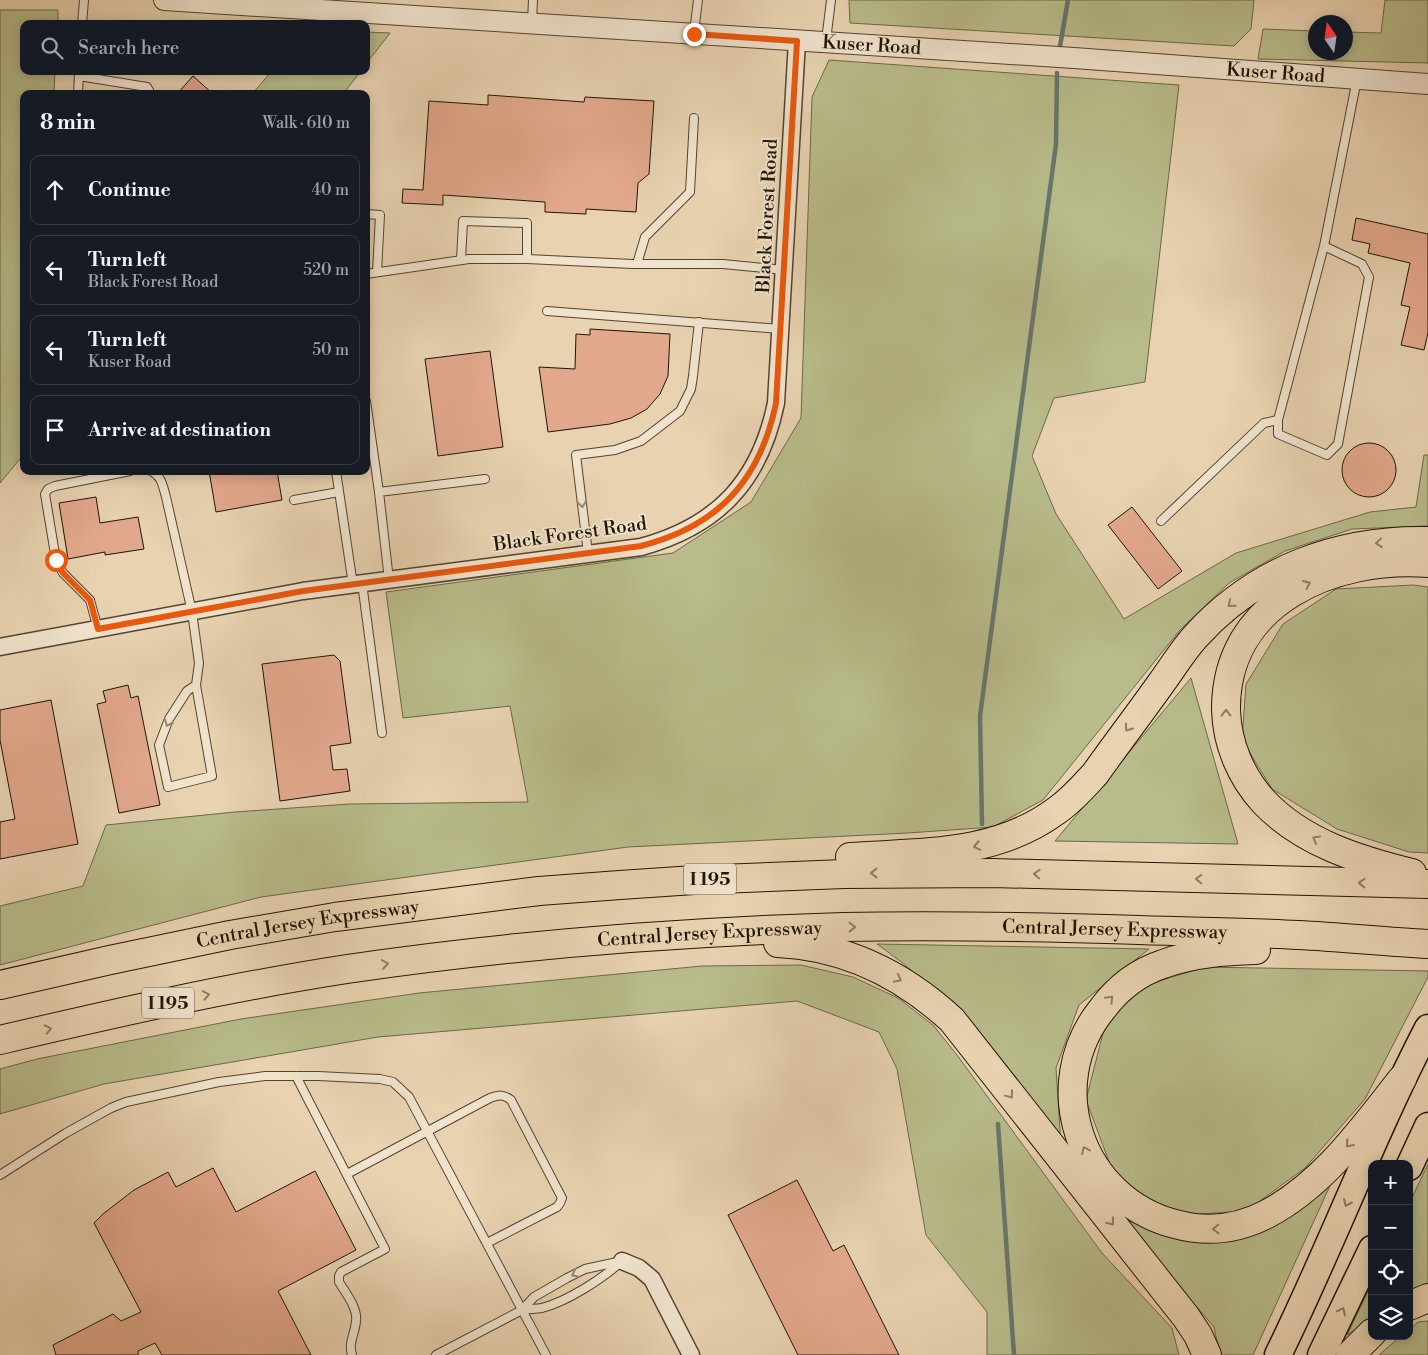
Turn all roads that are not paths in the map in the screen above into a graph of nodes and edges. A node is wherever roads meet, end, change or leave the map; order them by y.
1 (84, 0) edge
2 (164, 0) edge
3 (533, 0) edge
4 (698, 0) edge
5 (831, 0) edge
6 (82, 20) edge
7 (532, 24) junction
8 (694, 34) junction
9 (797, 41) junction
10 (825, 43) junction
11 (79, 75) edge
12 (84, 75) edge
13 (1357, 79) junction
14 (1428, 84) edge
15 (78, 90) edge
16 (149, 90) edge
17 (694, 118) dead end
18 (370, 214) edge
19 (1324, 246) junction
20 (527, 259) junction
21 (461, 260) junction
22 (637, 264) junction
23 (784, 270) junction
24 (377, 272) junction
25 (370, 273) edge
26 (547, 311) dead end
27 (699, 322) junction
28 (780, 329) junction
29 (1278, 420) junction
30 (370, 429) edge
31 (110, 475) edge
32 (157, 475) edge
33 (337, 475) edge
34 (485, 479) dead end
35 (339, 492) junction
36 (379, 492) junction
37 (294, 500) dead end
38 (1161, 521) dead end
39 (1428, 541) edge
40 (588, 554) junction
41 (1428, 562) edge
42 (389, 580) junction
43 (357, 584) junction
44 (192, 612) junction
45 (98, 629) junction
46 (0, 647) edge
47 (196, 685) junction
48 (382, 734) dead end
49 (1428, 876) edge
50 (1428, 884) edge
51 (539, 891) junction
52 (1425, 944) edge
53 (541, 945) junction
54 (0, 985) edge
55 (1428, 1028) edge
56 (0, 1040) edge
57 (296, 1076) junction
58 (1402, 1078) junction
59 (1428, 1126) edge
60 (427, 1131) junction
61 (1412, 1160) edge
62 (346, 1174) junction
63 (0, 1175) edge
64 (487, 1243) junction
65 (1372, 1250) edge
66 (622, 1261) junction
67 (1428, 1298) edge
68 (1413, 1304) edge
69 (522, 1310) junction
70 (1368, 1337) edge
71 (352, 1355) edge
72 (436, 1355) edge
73 (546, 1355) edge
74 (691, 1355) edge
75 (1207, 1355) edge
76 (1278, 1355) edge
77 (1321, 1355) edge
78 (1350, 1355) edge

1 - 6 lane
2 - 7 street, Kuser Road
3 - 7 lane
4 - 8 lane
5 - 10 lane
7 - 8 street, Kuser Road
8 - 9 street, Kuser Road
9 - 10 street, Kuser Road
9 - 23 street, Black Forest Road
10 - 13 street, Kuser Road
11 - 15 lane
12 - 16 lane
13 - 14 street, Kuser Road
13 - 19 lane
17 - 22 lane
18 - 24 lane
19 - 29 lane
19 - 29 lane
20 - 21 lane
20 - 21 lane
20 - 22 lane
21 - 24 lane
22 - 23 lane
23 - 28 street, Black Forest Road
24 - 25 lane
26 - 27 lane
27 - 28 lane
27 -> 40 lane
28 - 40 street, Black Forest Road
29 - 38 lane
30 - 36 lane
31 - 45 lane
32 - 44 lane
33 - 35 lane
34 - 36 lane
35 - 37 lane
35 - 43 lane
36 - 42 lane
39 -> 51 highway
40 - 42 street, Black Forest Road
49 -> 41 highway
42 - 43 street, Black Forest Road
43 - 44 street, Black Forest Road
43 - 48 lane
44 - 45 street, Black Forest Road
44 - 47 lane
45 - 46 street, Black Forest Road
47 -> 47 lane
50 -> 51 highway, Central Jersey Expressway / I 195
51 - 54 highway, Central Jersey Expressway / I 195
53 -> 52 highway, Central Jersey Expressway / I 195
58 -> 52 highway
56 -> 53 highway, Central Jersey Expressway / I 195
53 -> 75 highway
55 - 58 highway
57 - 60 lane
57 - 62 lane
57 - 63 lane
58 -> 76 highway
59 - 61 highway
60 - 62 lane
60 - 64 lane
60 - 64 lane
62 - 71 lane
64 - 69 lane
77 -> 65 highway
66 - 69 lane
66 -> 69 lane
66 - 74 street
67 - 68 highway
69 - 72 lane
69 - 73 lane
70 - 78 highway

